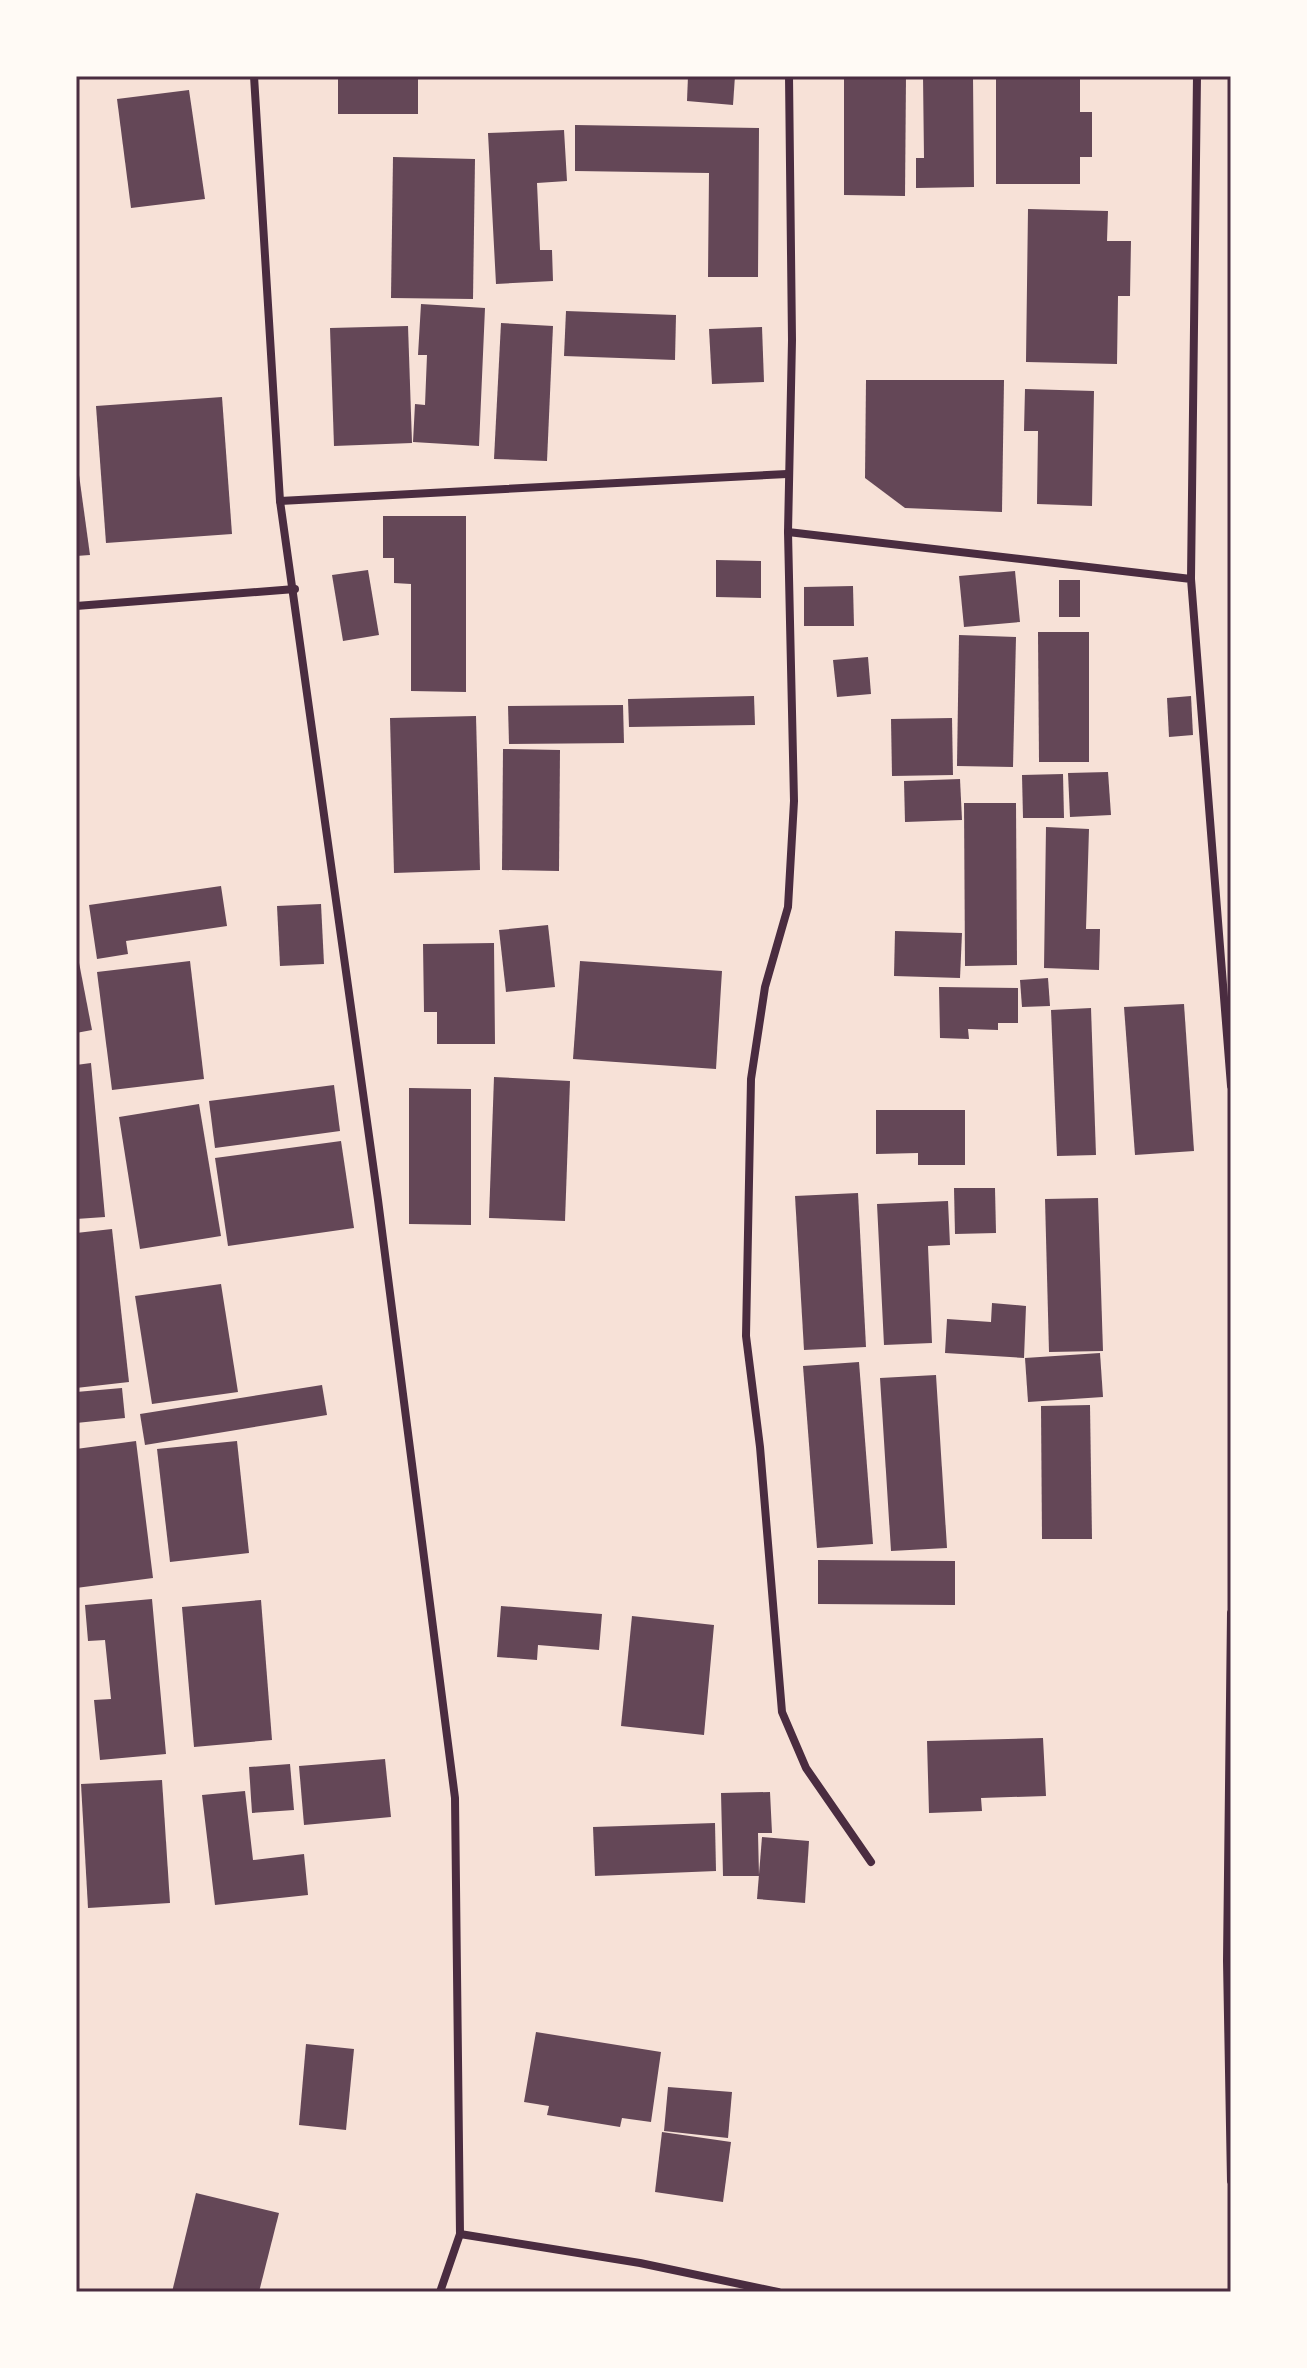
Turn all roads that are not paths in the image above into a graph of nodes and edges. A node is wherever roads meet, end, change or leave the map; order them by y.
1 (254, 76) edge
2 (789, 76) edge
3 (1197, 76) edge
4 (787, 474) junction
5 (280, 501) junction
6 (788, 532) junction
7 (1191, 579) junction
8 (295, 589) junction
9 (76, 606) edge
10 (1231, 1086) edge
11 (1231, 1613) edge
12 (871, 1862) dead end
13 (1229, 1930) edge
14 (1231, 2181) edge
15 (460, 2234) junction
16 (440, 2292) edge
17 (778, 2292) edge

1 - 5 street
2 - 4 street
3 - 7 street
4 - 5 street
4 - 6 street
5 - 8 street
6 - 7 street
6 - 12 street
7 - 10 street
8 - 9 street
8 - 15 street
11 - 13 street
13 - 14 street
15 - 16 street
15 - 17 street

